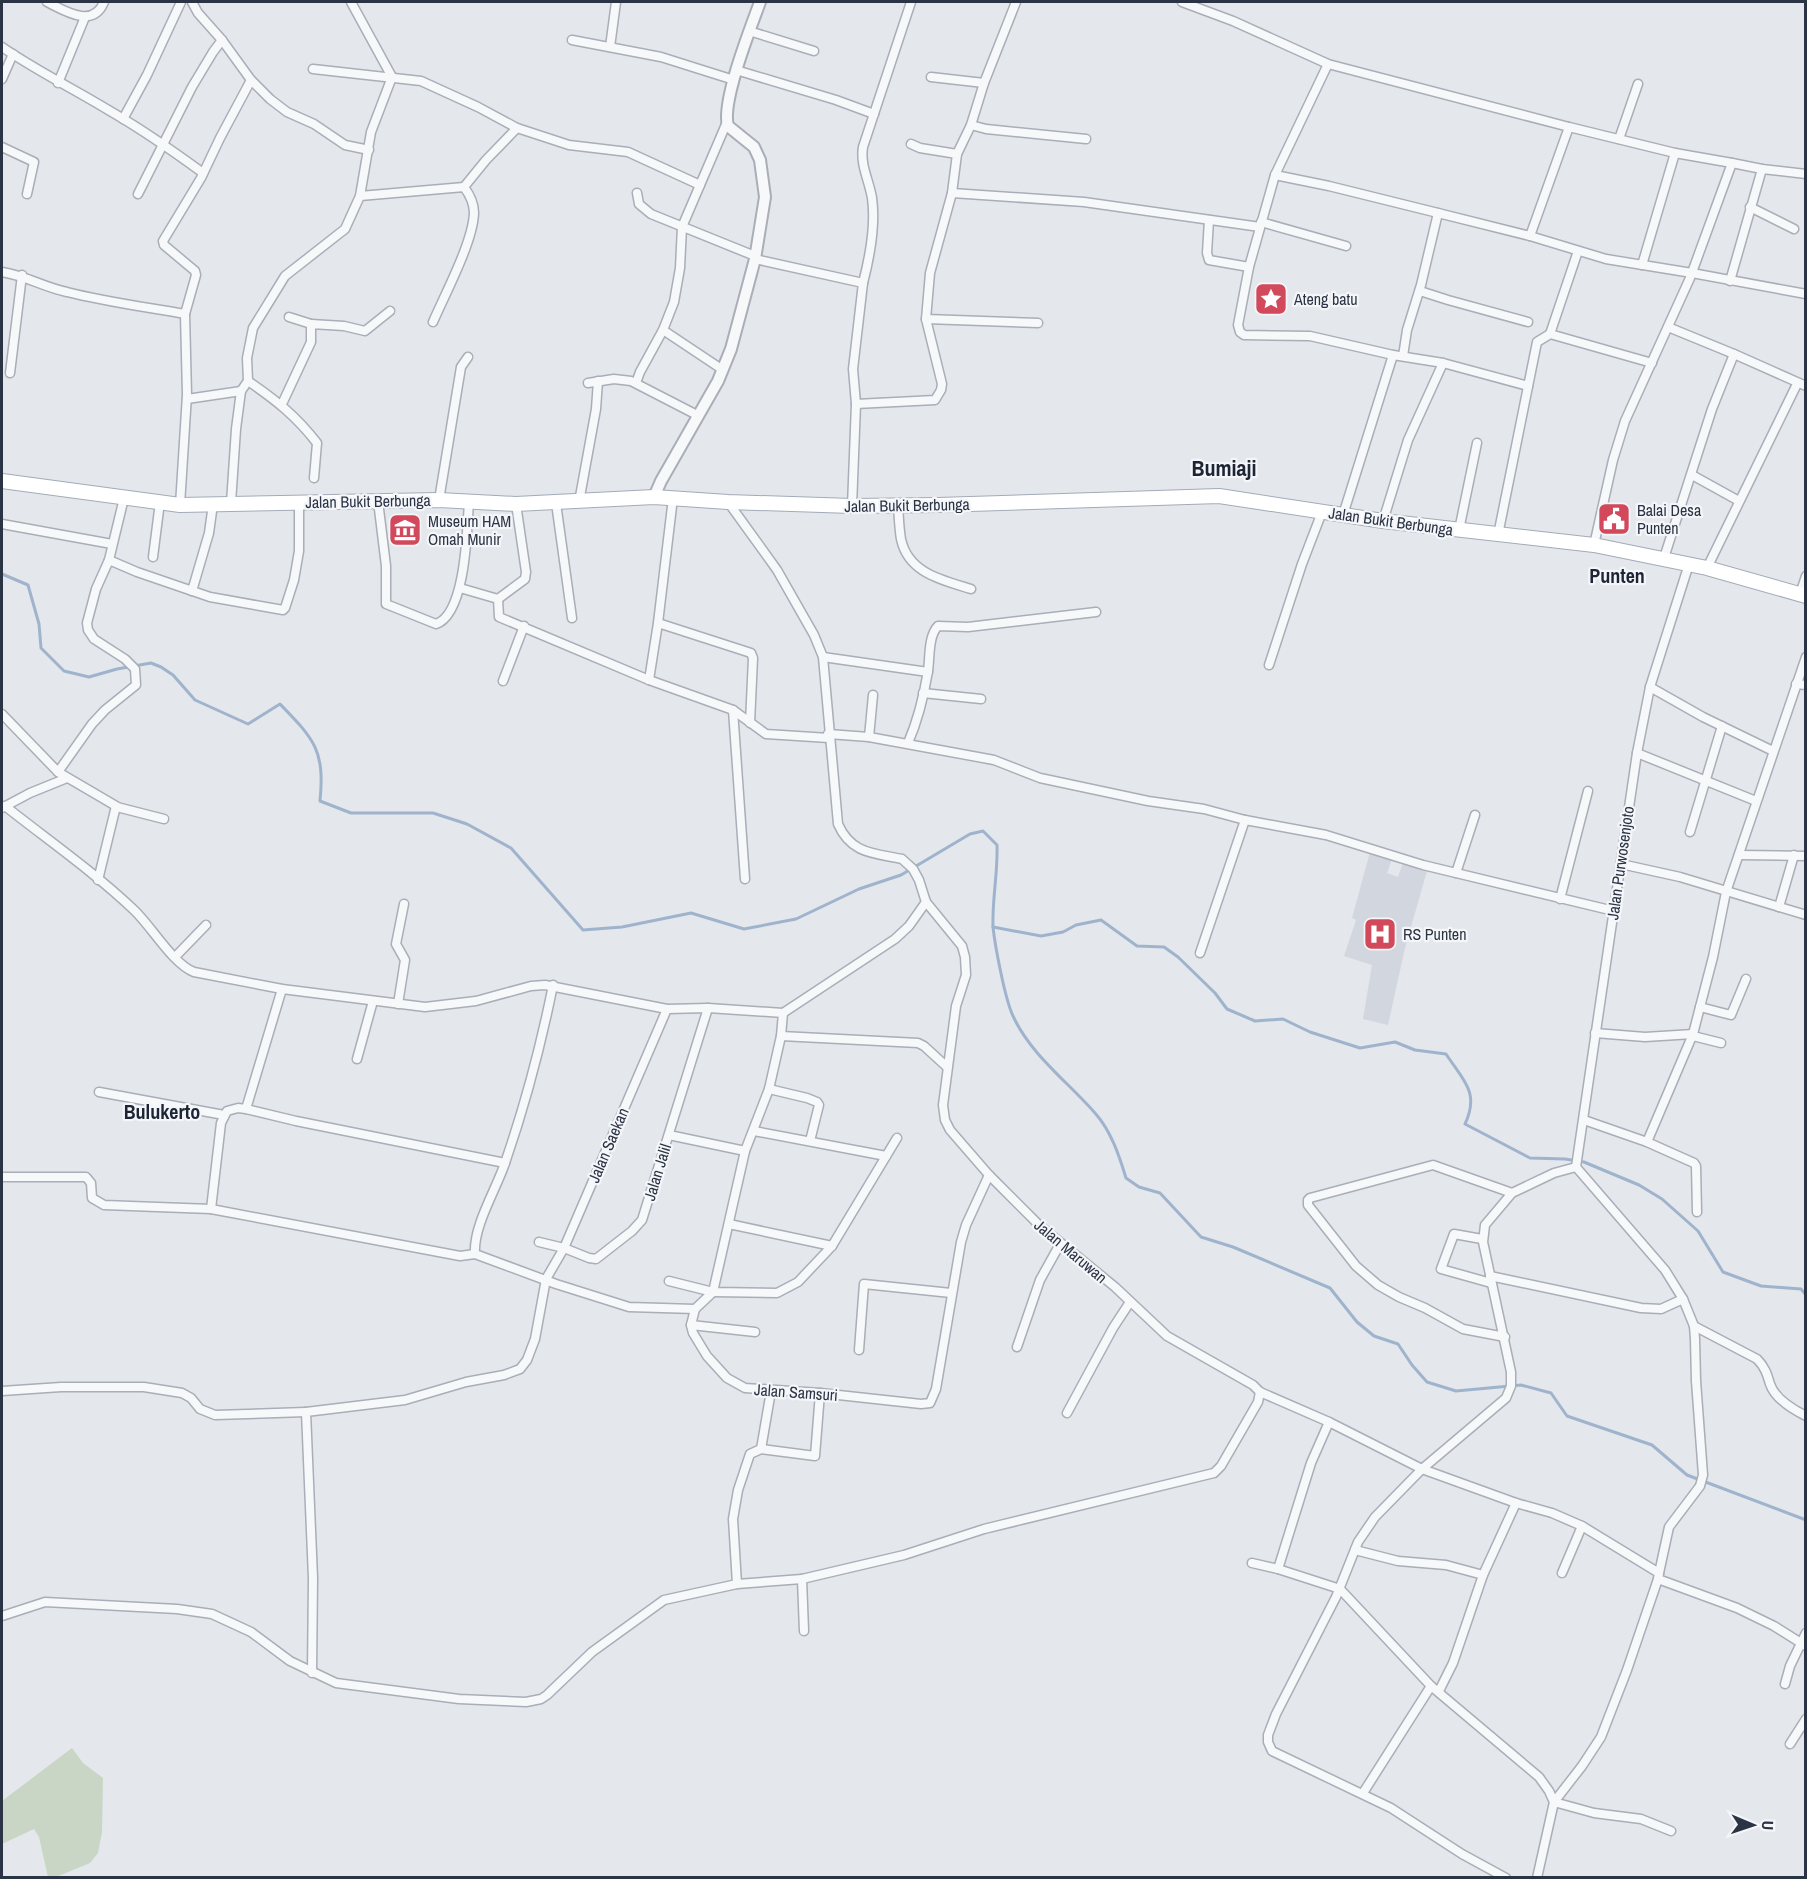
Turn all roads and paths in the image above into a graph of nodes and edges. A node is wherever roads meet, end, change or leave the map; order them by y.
1 (46, 2) edge
2 (104, 2) edge
3 (181, 2) edge
4 (192, 2) edge
5 (351, 2) edge
6 (616, 2) edge
7 (758, 2) edge
8 (911, 2) edge
9 (1016, 2) edge
10 (1182, 2) edge
11 (85, 17) junction
12 (749, 32) junction
13 (222, 40) junction
14 (572, 40) dead end
15 (2, 47) edge
16 (610, 47) junction
17 (814, 51) dead end
18 (12, 54) junction
19 (1328, 64) junction
20 (313, 69) dead end
21 (735, 75) junction
22 (392, 77) junction
23 (932, 77) dead end
24 (2, 79) edge
25 (251, 80) junction
26 (58, 82) junction
27 (984, 83) junction
28 (1638, 84) dead end
29 (874, 114) junction
30 (123, 119) junction
31 (727, 122) junction
32 (971, 125) junction
33 (1569, 127) junction
34 (517, 128) junction
35 (1086, 139) dead end
36 (1619, 139) junction
37 (164, 144) junction
38 (911, 144) dead end
39 (2, 147) edge
40 (369, 150) junction
41 (1675, 153) junction
42 (957, 154) junction
43 (1732, 163) junction
44 (1762, 169) junction
45 (203, 173) junction
46 (1806, 174) edge
47 (1275, 175) junction
48 (700, 185) junction
49 (464, 187) junction
50 (637, 193) dead end
51 (952, 193) junction
52 (27, 194) dead end
53 (138, 194) dead end
54 (360, 196) junction
55 (1750, 207) junction
56 (1438, 213) junction
57 (1209, 220) junction
58 (1261, 225) junction
59 (682, 227) junction
60 (1794, 229) dead end
61 (1530, 236) junction
62 (1346, 246) dead end
63 (1578, 251) junction
64 (755, 258) junction
65 (1642, 265) junction
66 (1249, 267) junction
67 (2, 273) edge
68 (1692, 273) junction
69 (22, 275) junction
70 (1730, 281) junction
71 (863, 283) junction
72 (1420, 291) junction
73 (1806, 294) edge
74 (390, 311) dead end
75 (185, 314) junction
76 (289, 317) dead end
77 (926, 319) junction
78 (433, 322) dead end
79 (1528, 322) dead end
80 (1038, 323) dead end
81 (311, 324) junction
82 (1668, 327) junction
83 (663, 330) junction
84 (1550, 333) junction
85 (2, 346) edge
86 (13, 347) junction
87 (1734, 354) junction
88 (1393, 355) junction
89 (1403, 356) junction
90 (468, 357) dead end
91 (1443, 363) junction
92 (1652, 363) junction
93 (723, 370) junction
94 (10, 373) dead end
95 (248, 381) junction
96 (598, 381) junction
97 (588, 382) dead end
98 (636, 383) junction
99 (1801, 385) edge
100 (1528, 386) junction
101 (241, 391) junction
102 (187, 399) junction
103 (282, 404) junction
104 (856, 404) junction
105 (697, 416) junction
106 (1477, 443) dead end
107 (1692, 476) junction
108 (314, 478) dead end
109 (2, 481) edge
110 (654, 497) junction
111 (124, 498) junction
112 (672, 498) junction
113 (440, 500) junction
114 (378, 501) junction
115 (469, 501) junction
116 (1739, 501) junction
117 (160, 502) junction
118 (299, 502) junction
119 (579, 502) junction
120 (728, 502) junction
121 (231, 503) junction
122 (556, 503) junction
123 (213, 504) junction
124 (516, 504) junction
125 (180, 505) junction
126 (852, 506) junction
127 (898, 506) junction
128 (1322, 512) junction
129 (1343, 515) junction
130 (1383, 521) junction
131 (2, 524) edge
132 (1459, 530) junction
133 (1498, 535) junction
134 (112, 544) junction
135 (1594, 545) junction
136 (153, 557) dead end
137 (1664, 558) junction
138 (110, 560) junction
139 (1689, 564) junction
140 (1707, 568) junction
141 (1806, 576) edge
142 (460, 588) junction
143 (971, 589) dead end
144 (192, 591) junction
145 (1803, 595) edge
146 (498, 599) junction
147 (1096, 612) dead end
148 (572, 618) dead end
149 (658, 623) junction
150 (524, 626) junction
151 (823, 657) junction
152 (1806, 657) edge
153 (1269, 664) dead end
154 (928, 672) junction
155 (649, 680) junction
156 (503, 681) dead end
157 (1801, 684) edge
158 (1650, 687) junction
159 (923, 693) junction
160 (873, 695) dead end
161 (981, 699) dead end
162 (733, 710) junction
163 (2, 714) edge
164 (750, 723) junction
165 (1722, 726) junction
166 (829, 736) junction
167 (869, 737) junction
168 (908, 743) junction
169 (1773, 752) junction
170 (1637, 753) junction
171 (58, 772) junction
172 (67, 778) junction
173 (1706, 780) junction
174 (1588, 791) dead end
175 (1756, 801) junction
176 (3, 807) edge
177 (117, 807) junction
178 (1475, 815) dead end
179 (164, 819) dead end
180 (1245, 820) junction
181 (1690, 832) dead end
182 (1739, 855) junction
183 (1794, 855) junction
184 (1806, 856) edge
185 (1621, 864) junction
186 (1456, 873) junction
187 (745, 879) dead end
188 (98, 880) junction
189 (1726, 892) junction
190 (1560, 899) junction
191 (926, 902) junction
192 (404, 904) dead end
193 (1779, 907) junction
194 (1614, 911) junction
195 (1806, 915) edge
196 (206, 925) dead end
197 (1200, 953) dead end
198 (175, 957) junction
199 (1746, 979) dead end
200 (553, 985) junction
201 (282, 989) junction
202 (373, 1001) junction
203 (398, 1004) junction
204 (1700, 1007) junction
205 (708, 1008) junction
206 (667, 1009) junction
207 (783, 1013) junction
208 (1595, 1033) junction
209 (1693, 1035) junction
210 (781, 1036) junction
211 (1721, 1043) dead end
212 (357, 1059) dead end
213 (947, 1067) junction
214 (769, 1089) junction
215 (99, 1092) dead end
216 (246, 1109) junction
217 (224, 1115) junction
218 (1584, 1120) junction
219 (753, 1131) junction
220 (669, 1135) junction
221 (897, 1138) dead end
222 (810, 1141) junction
223 (1647, 1142) junction
224 (745, 1151) junction
225 (885, 1156) junction
226 (1577, 1162) junction
227 (505, 1163) junction
228 (989, 1175) junction
229 (2, 1177) edge
230 (1512, 1193) junction
231 (211, 1209) junction
232 (1697, 1212) dead end
233 (729, 1224) junction
234 (1482, 1239) junction
235 (539, 1242) dead end
236 (1060, 1244) junction
237 (832, 1246) junction
238 (564, 1248) junction
239 (475, 1254) junction
240 (546, 1279) junction
241 (1491, 1279) junction
242 (669, 1281) dead end
243 (713, 1292) junction
244 (951, 1293) junction
245 (1683, 1299) junction
246 (1130, 1302) junction
247 (695, 1309) junction
248 (691, 1325) junction
249 (1694, 1326) junction
250 (755, 1332) dead end
251 (1504, 1337) junction
252 (1017, 1347) dead end
253 (859, 1350) dead end
254 (2, 1391) edge
255 (771, 1391) junction
256 (1260, 1392) junction
257 (820, 1393) junction
258 (306, 1412) junction
259 (1067, 1413) dead end
260 (1806, 1416) edge
261 (1329, 1422) junction
262 (761, 1449) junction
263 (1422, 1469) junction
264 (1516, 1503) junction
265 (1582, 1526) junction
266 (1355, 1551) junction
267 (1252, 1563) dead end
268 (1278, 1569) junction
269 (1562, 1573) dead end
270 (1483, 1575) junction
271 (1658, 1576) junction
272 (802, 1579) junction
273 (737, 1584) junction
274 (1340, 1589) junction
275 (2, 1616) edge
276 (804, 1631) dead end
277 (1806, 1633) edge
278 (1803, 1644) edge
279 (312, 1673) junction
280 (1785, 1684) dead end
281 (1435, 1689) junction
282 (1806, 1719) edge
283 (1790, 1744) dead end
284 (1363, 1793) junction
285 (1554, 1802) junction
286 (1671, 1831) dead end
287 (1506, 1878) edge
288 (1537, 1878) edge

1 - 11 street
2 - 11 street
3 - 30 street
4 - 13 street
5 - 22 street
6 - 16 street
7 - 12 street
8 - 29 street
9 - 27 street
10 - 19 street
11 - 26 street
12 - 17 street
12 - 21 street
13 - 25 street
13 - 37 street
14 - 16 street
15 - 18 street
16 - 21 street
18 - 24 street
18 - 26 street
19 - 33 street
19 - 47 street
20 - 22 street
21 - 29 street
21 - 31 street
22 - 34 street
22 - 40 street
23 - 27 street
25 - 40 street
25 - 45 street
26 - 30 street
27 - 32 street
28 - 36 street
29 - 71 street
30 - 37 street
31 - 48 street
31 - 64 street
32 - 35 street
32 - 42 street
33 - 36 street
33 - 61 street
34 - 48 street
34 - 49 street
36 - 41 street
37 - 45 street
37 - 53 street
38 - 42 street
39 - 52 street
40 - 54 street
41 - 43 street
41 - 65 street
42 - 51 street
43 - 44 street
43 - 68 street
44 - 46 street
44 - 55 street
45 - 75 street
47 - 56 street
47 - 58 street
48 - 59 street
49 - 54 street
49 - 78 street
50 - 59 street
51 - 57 street
51 - 77 street
54 - 95 street
55 - 60 street
55 - 70 street
56 - 61 street
56 - 72 street
57 - 58 street
57 - 66 street
58 - 62 street
58 - 66 street
59 - 64 street
59 - 83 street
61 - 63 street
63 - 65 street
63 - 84 street
64 - 71 street
64 - 93 street
65 - 68 street
66 - 88 street
67 - 69 street
68 - 70 street
68 - 82 street
69 - 75 street
69 - 86 street
70 - 73 street
71 - 104 street
72 - 79 street
72 - 89 street
74 - 81 street
75 - 102 street
76 - 81 street
77 - 80 street
77 - 104 street
81 - 103 street
82 - 87 street
82 - 92 street
83 - 93 street
83 - 98 street
84 - 92 street
84 - 100 street
85 - 86 street
86 - 94 street
87 - 99 street
87 - 107 street
88 - 89 street
88 - 129 street
89 - 91 street
90 - 113 street
91 - 100 street
91 - 130 street
92 - 135 street
93 - 105 street
95 - 101 street
95 - 103 street
96 - 97 street
96 - 98 street
96 - 119 street
98 - 105 street
99 - 116 street
100 - 133 street
101 - 102 street
101 - 121 street
102 - 125 street
103 - 108 street
104 - 126 street
105 - 110 street
106 - 132 street
107 - 116 street
107 - 137 street
109 - 111 main road, Jalan Bukit Berbunga
110 - 112 main road, Jalan Bukit Berbunga
110 - 119 main road, Jalan Bukit Berbunga
111 - 117 main road, Jalan Bukit Berbunga
111 - 134 street
112 - 120 main road, Jalan Bukit Berbunga
112 - 149 street
113 - 114 main road, Jalan Bukit Berbunga
113 - 115 main road, Jalan Bukit Berbunga
114 - 118 main road, Jalan Bukit Berbunga
114 - 142 street
115 - 124 main road, Jalan Bukit Berbunga
115 - 142 street
116 - 140 street
117 - 125 main road, Jalan Bukit Berbunga
117 - 136 street
118 - 121 main road, Jalan Bukit Berbunga
118 - 144 street
119 - 122 main road, Jalan Bukit Berbunga
120 - 126 main road, Jalan Bukit Berbunga
120 - 151 street
121 - 123 main road, Jalan Bukit Berbunga
122 - 124 main road, Jalan Bukit Berbunga
122 - 148 street
123 - 125 main road, Jalan Bukit Berbunga
123 - 144 street
124 - 146 street
126 - 127 main road, Jalan Bukit Berbunga
127 - 128 main road, Jalan Bukit Berbunga
127 - 143 street
128 - 129 main road, Jalan Bukit Berbunga
128 - 153 street
129 - 130 main road, Jalan Bukit Berbunga
130 - 132 main road, Jalan Bukit Berbunga
131 - 134 street
132 - 133 main road, Jalan Bukit Berbunga
133 - 135 main road, Jalan Bukit Berbunga
134 - 138 street
135 - 137 main road, Jalan Bukit Berbunga
137 - 139 main road, Jalan Bukit Berbunga
138 - 144 street
138 - 171 street
139 - 140 main road, Jalan Bukit Berbunga
139 - 158 street, Jalan Purwosenjoto
140 - 145 main road, Jalan Bukit Berbunga
141 - 145 street
142 - 146 street
146 - 150 street
147 - 154 street
149 - 155 street
149 - 164 street
150 - 155 street
150 - 156 street
151 - 154 street
151 - 166 street
152 - 157 street
154 - 159 street
155 - 162 street
157 - 169 street
158 - 165 street
158 - 170 street, Jalan Purwosenjoto
159 - 161 street
159 - 168 street
160 - 167 street
162 - 164 street
162 - 187 street
163 - 171 street
164 - 166 street
165 - 169 street
165 - 173 street
166 - 167 street
166 - 191 street, Jalan Maruwan
167 - 168 street
168 - 180 street
169 - 175 street
170 - 173 street
170 - 185 street, Jalan Purwosenjoto
171 - 172 street
172 - 176 street
172 - 177 street
173 - 175 street
173 - 181 street
174 - 190 street
175 - 182 street
176 - 188 street
177 - 179 street
177 - 188 street
178 - 186 street
180 - 186 street
180 - 197 street
182 - 183 street
182 - 189 street
183 - 184 street
183 - 193 street
185 - 189 street
185 - 194 street, Jalan Purwosenjoto
186 - 190 street
188 - 198 street
189 - 193 street
189 - 204 street
190 - 194 street
191 - 207 street
191 - 213 street, Jalan Maruwan
192 - 203 street
193 - 195 street
194 - 208 street, Jalan Purwosenjoto
196 - 198 street
198 - 201 street
199 - 204 street
200 - 203 street
200 - 206 street
200 - 227 street
201 - 202 street
201 - 216 street
202 - 203 street
202 - 212 street
204 - 209 street
205 - 206 street
205 - 207 street
205 - 220 street, Jalan Jalil
206 - 238 street, Jalan Saekan
207 - 210 street
208 - 209 street
208 - 218 street, Jalan Purwosenjoto
209 - 211 street
209 - 223 street
210 - 213 street
210 - 214 street
213 - 228 street, Jalan Maruwan
214 - 219 street
214 - 222 street
215 - 217 street
216 - 217 street
216 - 227 street
217 - 231 street
218 - 223 street
218 - 226 street, Jalan Purwosenjoto
219 - 222 street
219 - 224 street
220 - 224 street
220 - 238 street, Jalan Jalil
221 - 225 street
222 - 225 street
223 - 232 street
224 - 233 street
225 - 237 street
226 - 230 street
226 - 245 street
227 - 239 street
228 - 236 street, Jalan Maruwan
228 - 244 street, Jalan Samsuri
229 - 231 street
230 - 234 street
230 - 251 street
231 - 239 street
233 - 237 street
233 - 243 street
234 - 241 street
234 - 241 street
235 - 238 street, Jalan Jalil
236 - 246 street, Jalan Maruwan
236 - 252 street
237 - 243 street
238 - 240 street, Jalan Saekan
239 - 240 street
240 - 247 street
240 - 258 street, Jalan Saekan
241 - 245 street
241 - 251 street
242 - 243 street
243 - 247 street
244 - 253 street
244 - 257 street, Jalan Samsuri
245 - 249 street
246 - 256 street, Jalan Maruwan
246 - 259 street
247 - 248 street
248 - 250 street
248 - 255 street, Jalan Samsuri
249 - 260 street
249 - 271 street
251 - 263 street
254 - 258 street, Jalan Saekan
255 - 257 street, Jalan Samsuri
255 - 262 street
256 - 261 street, Jalan Maruwan
256 - 272 street
257 - 262 street
258 - 279 street
261 - 263 street, Jalan Maruwan
261 - 268 street
262 - 273 street
263 - 264 street, Jalan Maruwan
263 - 266 street
264 - 265 street, Jalan Maruwan
264 - 270 street
265 - 269 street
265 - 271 street, Jalan Maruwan
266 - 270 street
266 - 274 street
267 - 268 street
268 - 274 street
270 - 281 street
271 - 278 street, Jalan Maruwan
271 - 285 street
272 - 273 street
272 - 276 street
273 - 279 street
274 - 281 street
274 - 284 street
275 - 279 street
277 - 278 street
278 - 280 street
281 - 284 street
281 - 285 street
282 - 283 street
284 - 287 street
285 - 286 street
285 - 288 street

